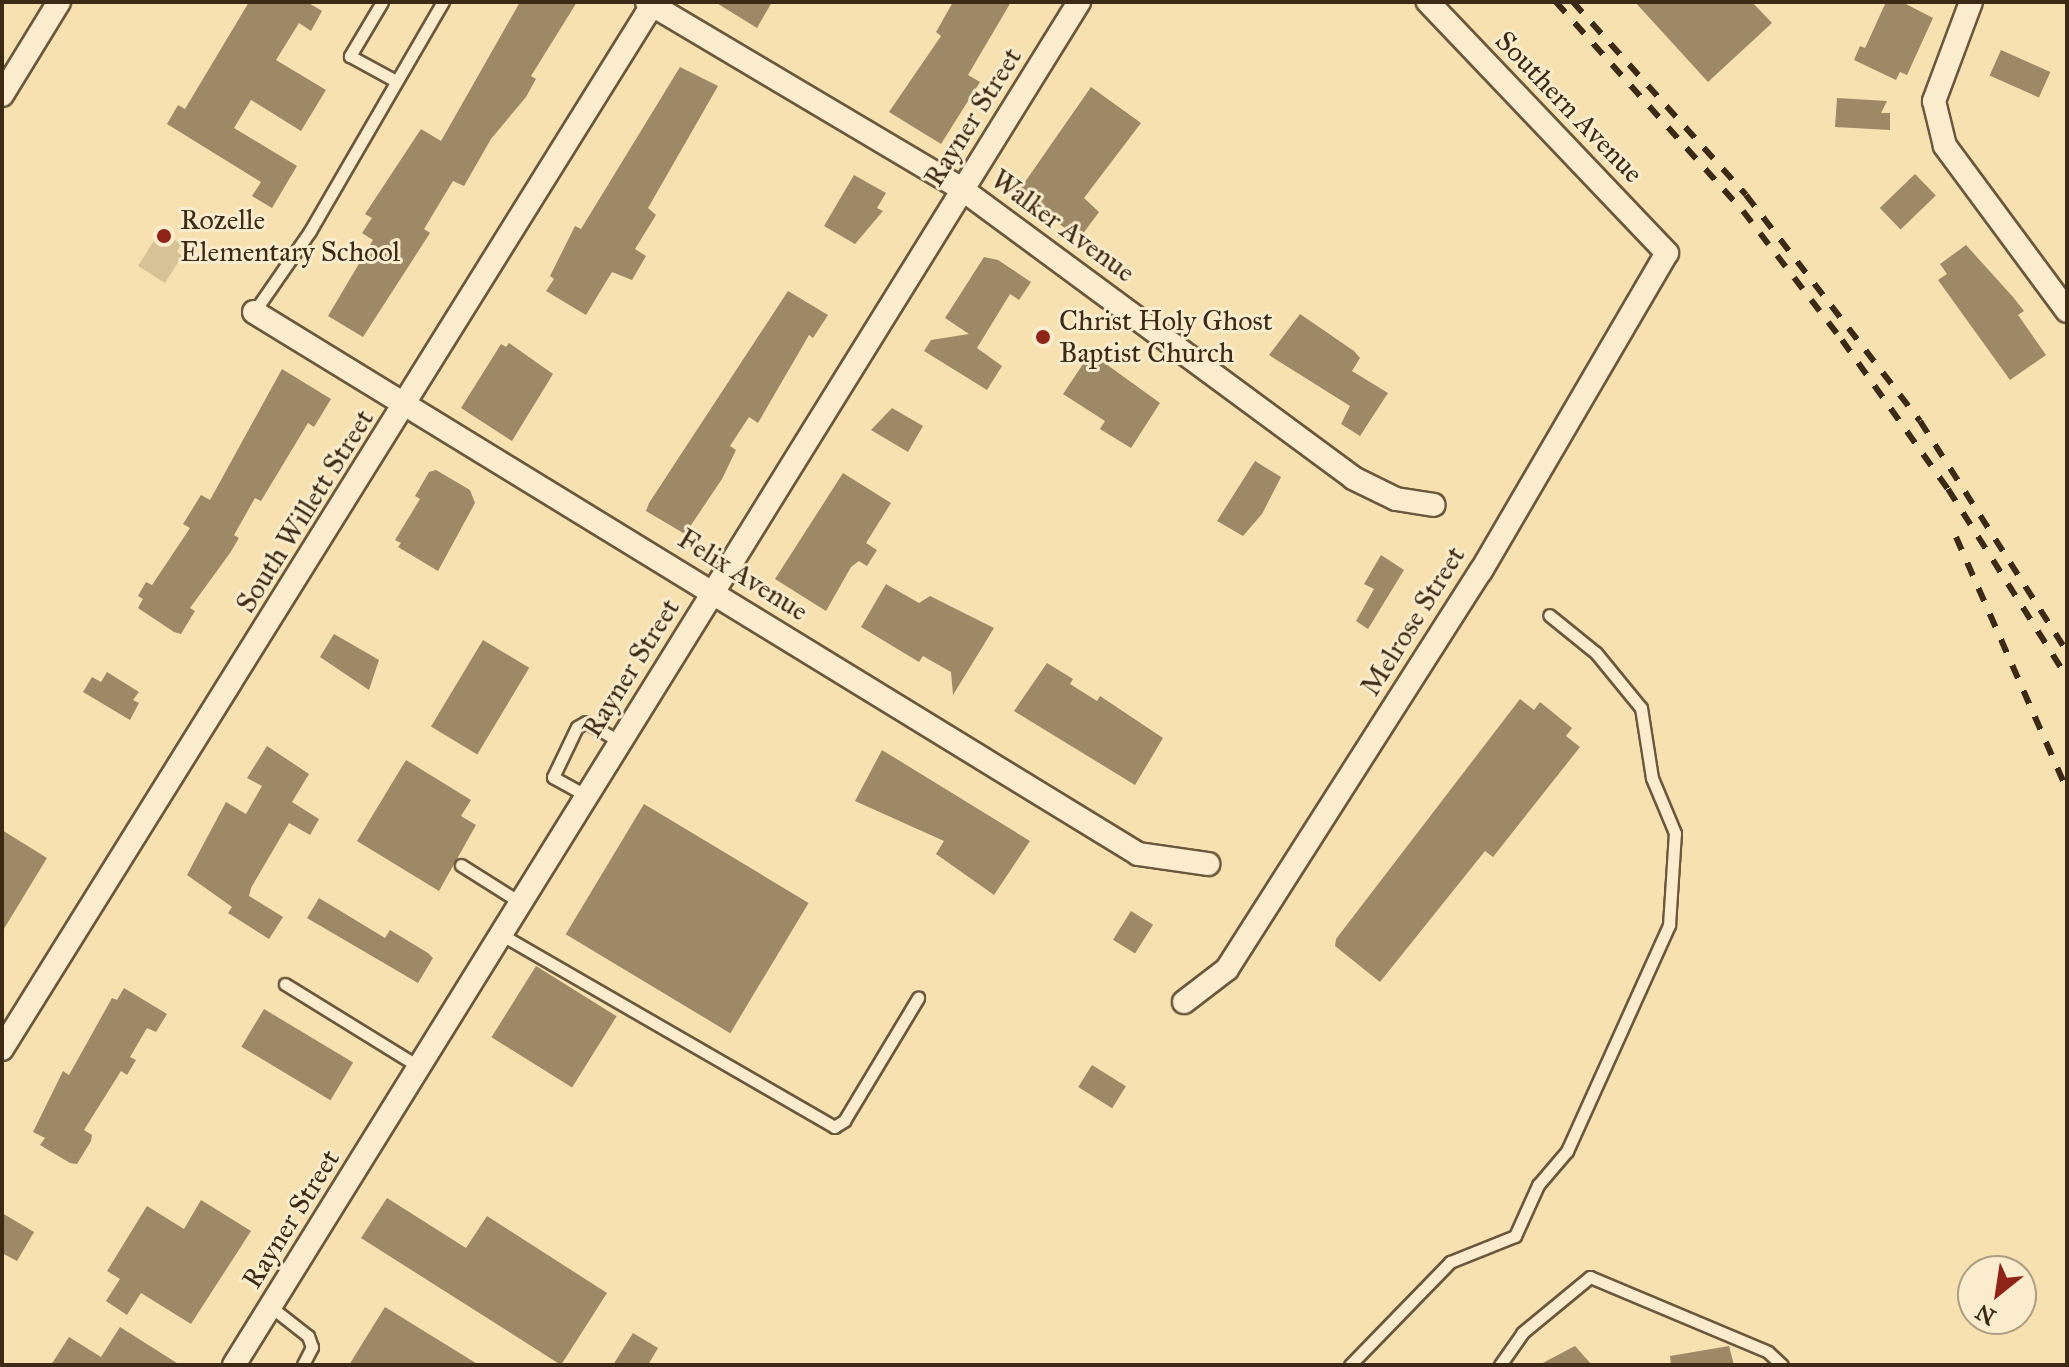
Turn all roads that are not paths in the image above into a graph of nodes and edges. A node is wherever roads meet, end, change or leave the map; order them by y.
1 (59, 2) edge
2 (382, 2) edge
3 (443, 2) edge
4 (1079, 2) edge
5 (1428, 2) edge
6 (1971, 2) edge
7 (651, 3) edge
8 (396, 81) junction
9 (2, 95) edge
10 (963, 190) junction
11 (1667, 253) joint
12 (2067, 311) edge
13 (254, 312) joint
14 (407, 405) junction
15 (1434, 505) dead end
16 (714, 592) junction
17 (1549, 615) dead end
18 (620, 742) junction
19 (587, 796) junction
20 (1208, 864) dead end
21 (461, 865) dead end
22 (522, 903) junction
23 (502, 935) junction
24 (285, 984) dead end
25 (918, 998) dead end
26 (1184, 1002) dead end
27 (2, 1049) edge
28 (421, 1068) junction
29 (271, 1307) junction
30 (234, 1365) edge
31 (303, 1365) edge
32 (1350, 1365) edge
33 (1500, 1365) edge
34 (1782, 1365) edge

1 - 9 street
2 - 8 lane
3 - 8 lane
4 - 10 street, Rayner Street
5 - 11 street, Southern Avenue
6 - 12 street
7 - 10 street, Walker Avenue
7 - 14 street, South Willett Street
8 - 13 lane
10 - 15 street, Walker Avenue
10 - 16 street, Rayner Street
11 - 26 street, Melrose Street
13 - 14 street, Felix Avenue
14 - 16 street, Felix Avenue
14 - 27 street, South Willett Street
16 - 18 street, Rayner Street
16 - 20 street, Felix Avenue
17 - 32 lane
18 - 19 street, Rayner Street
18 - 19 lane
19 - 22 street, Rayner Street
21 - 22 lane
22 - 23 street, Rayner Street
23 - 25 lane
23 - 28 street, Rayner Street
24 - 28 lane
28 - 29 street, Rayner Street
29 - 30 street, Rayner Street
29 - 31 lane
33 - 34 lane

